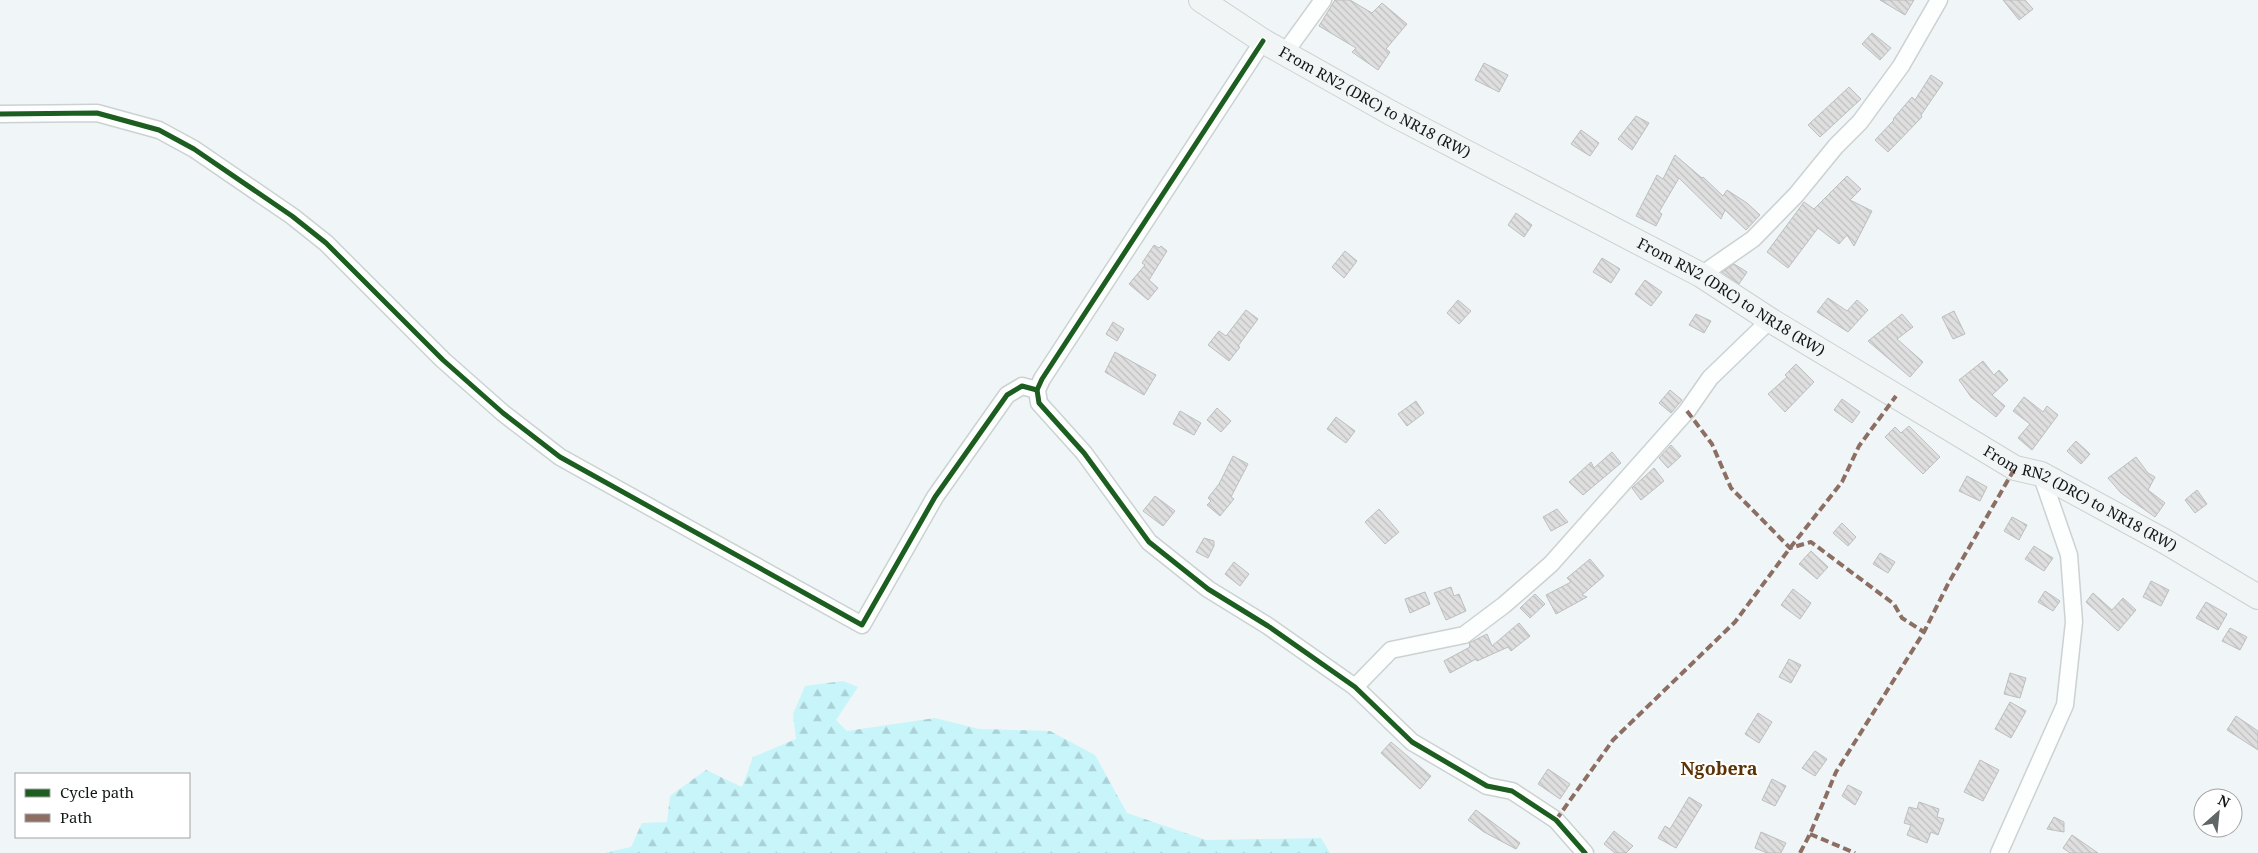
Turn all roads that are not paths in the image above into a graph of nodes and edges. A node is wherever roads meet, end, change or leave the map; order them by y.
1 (1201, 0) edge
2 (1322, 0) edge
3 (1939, 0) edge
4 (1263, 42) junction
5 (1284, 54) junction
6 (0, 114) edge
7 (1701, 275) junction
8 (1770, 320) junction
9 (1037, 390) junction
10 (2041, 474) junction
11 (2258, 597) edge
12 (1355, 687) junction
13 (1585, 853) edge
14 (1999, 853) edge

1 - 4 main road, From RN2 (DRC) to NR18 (RW)
2 - 5 street
3 - 7 street
4 - 5 main road, From RN2 (DRC) to NR18 (RW)
4 - 9 street
5 - 7 main road, From RN2 (DRC) to NR18 (RW)
6 - 9 street
7 - 8 main road, From RN2 (DRC) to NR18 (RW)
8 - 10 main road, From RN2 (DRC) to NR18 (RW)
8 - 12 street
9 - 12 street
10 - 11 main road, From RN2 (DRC) to NR18 (RW)
10 - 14 street
12 - 13 street

